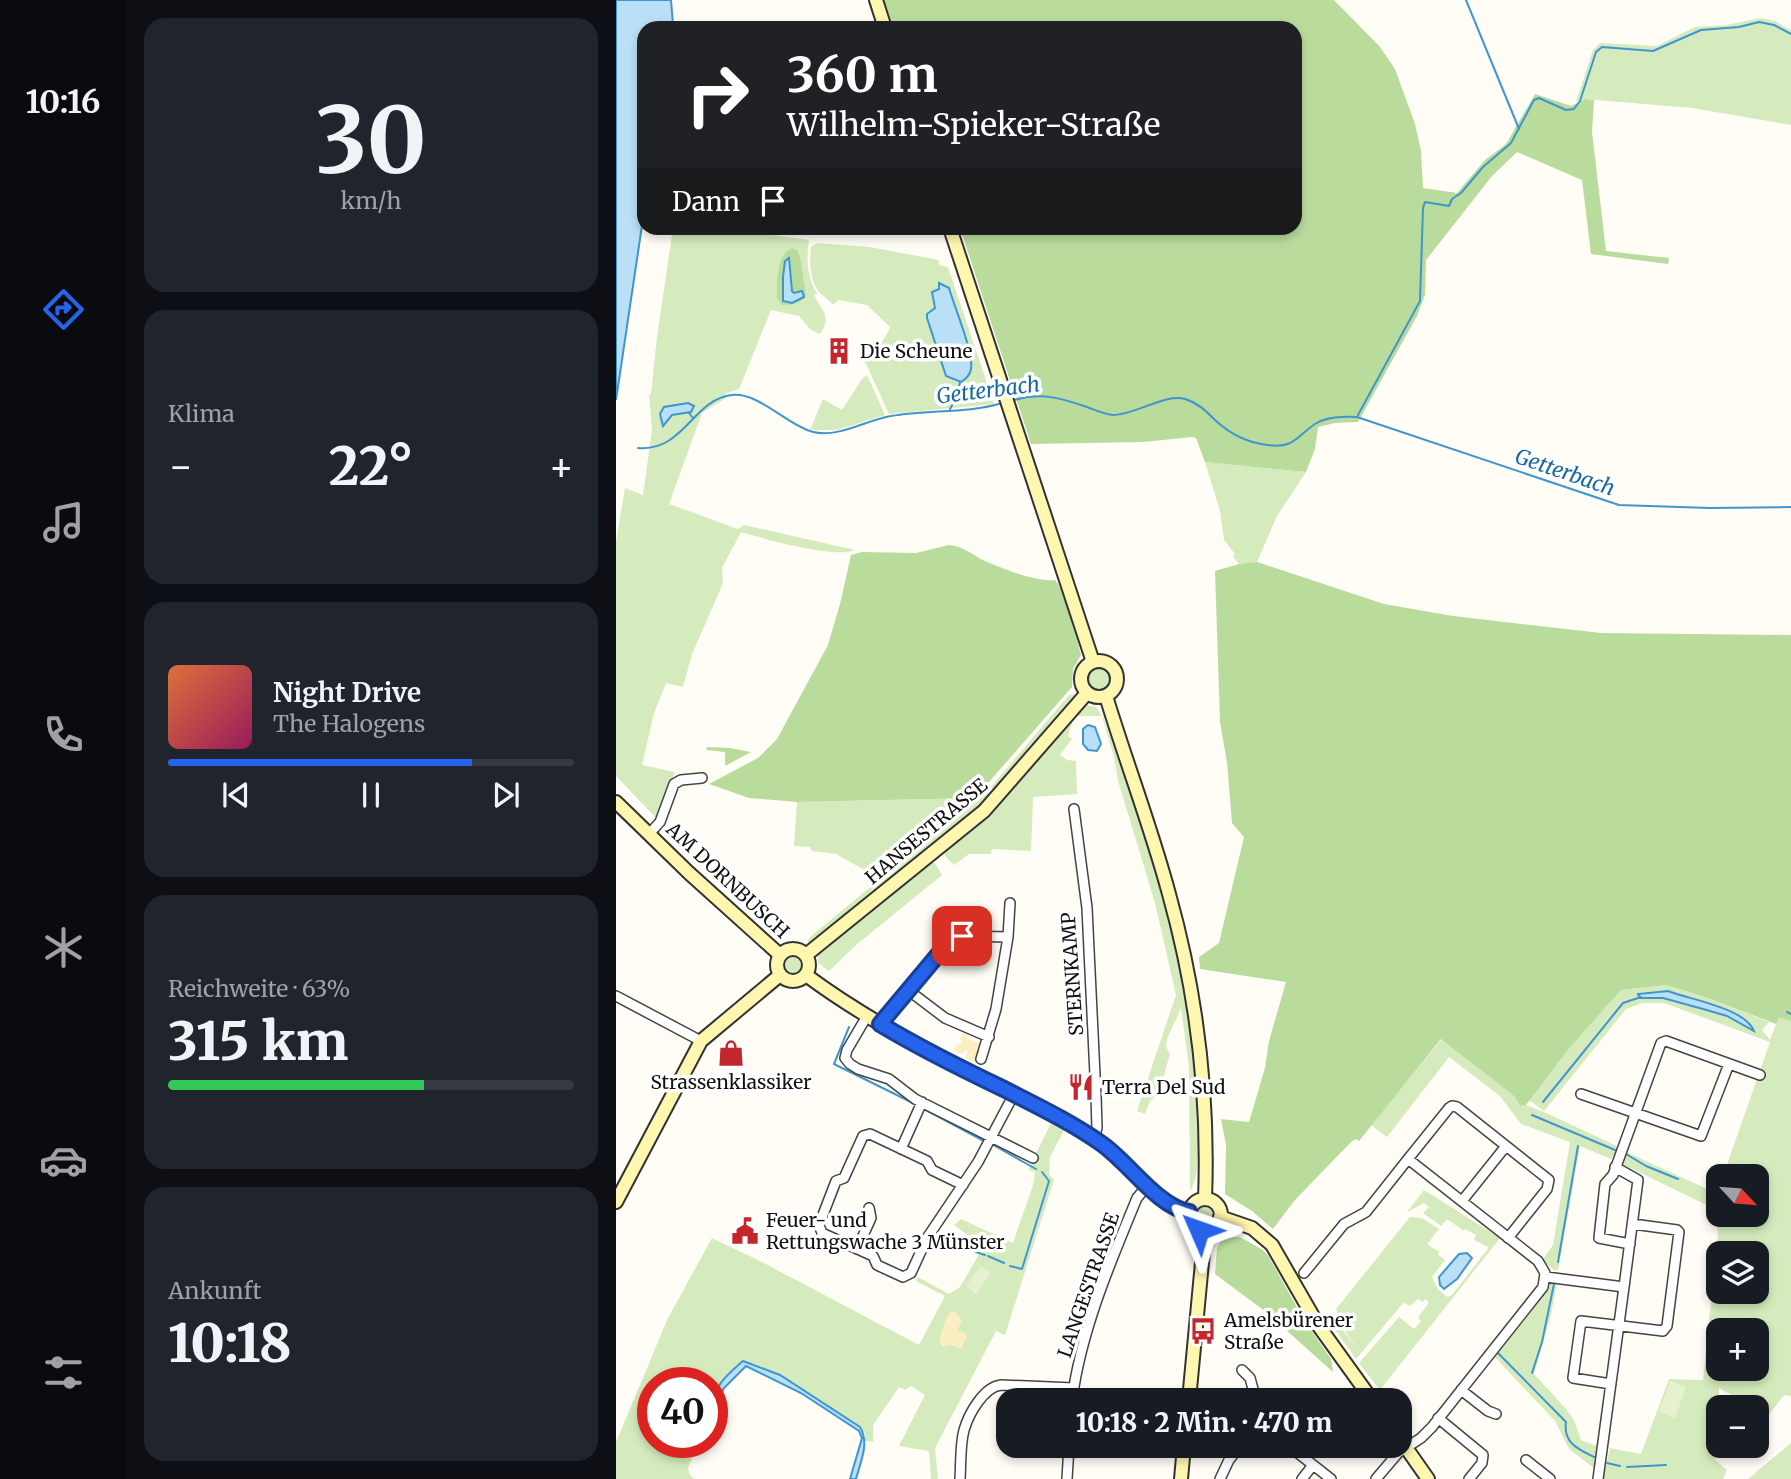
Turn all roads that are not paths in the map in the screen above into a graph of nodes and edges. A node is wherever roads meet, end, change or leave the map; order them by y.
1 (876, 0) edge
2 (883, 21) edge
3 (952, 235) edge
4 (1093, 662) junction
5 (1087, 693) junction
6 (1106, 696) junction
7 (702, 778) dead end
8 (616, 802) edge
9 (1074, 809) dead end
10 (649, 834) junction
11 (1010, 903) dead end
12 (1008, 937) junction
13 (780, 955) junction
14 (806, 955) junction
15 (780, 975) junction
16 (806, 975) junction
17 (908, 990) junction
18 (616, 996) edge
19 (867, 1016) junction
20 (880, 1024) junction
21 (989, 1037) junction
22 (701, 1041) junction
23 (981, 1059) dead end
24 (1729, 1064) junction
25 (1760, 1075) dead end
26 (1014, 1094) junction
27 (1581, 1094) dead end
28 (922, 1102) junction
29 (1634, 1114) junction
30 (993, 1138) junction
31 (1094, 1138) junction
32 (1506, 1146) junction
33 (901, 1149) junction
34 (1033, 1158) dead end
35 (1408, 1159) junction
36 (1615, 1167) junction
37 (963, 1185) junction
38 (1148, 1185) junction
39 (1205, 1199) junction
40 (1462, 1201) junction
41 (616, 1202) edge
42 (870, 1209) dead end
43 (1189, 1212) junction
44 (1220, 1217) junction
45 (1633, 1224) junction
46 (1205, 1231) junction
47 (1508, 1238) junction
48 (1630, 1244) junction
49 (858, 1249) junction
50 (1304, 1273) dead end
51 (1546, 1277) junction
52 (1624, 1287) junction
53 (1619, 1325) junction
54 (1242, 1370) dead end
55 (1611, 1384) junction
56 (1074, 1388) joint
57 (1190, 1388) edge
58 (1253, 1388) edge
59 (1363, 1388) edge
60 (1461, 1390) junction
61 (1496, 1414) dead end
62 (1438, 1418) junction
63 (1412, 1440) edge
64 (1412, 1456) edge
65 (1068, 1458) edge
66 (1183, 1458) edge
67 (1231, 1458) edge
68 (1304, 1458) edge
69 (1394, 1458) edge
70 (1526, 1460) dead end
71 (1313, 1465) junction
72 (960, 1479) edge
73 (1067, 1479) edge
74 (1181, 1479) edge
75 (1220, 1479) edge
76 (1302, 1479) edge
77 (1331, 1479) edge
78 (1376, 1479) edge
79 (1428, 1479) edge
80 (1469, 1479) edge
81 (1550, 1479) edge
82 (1598, 1479) edge

1 - 2 street
3 - 4 street
4 - 5 street
4 - 6 street
5 - 6 street
5 - 14 street, HANSESTRASSE
6 - 39 street
7 - 10 street, AM DORNBUSCH
8 - 10 street, AM DORNBUSCH
9 - 31 street, STERNKAMP
10 - 13 street, AM DORNBUSCH
11 - 12 street
12 - 17 street
12 - 21 street
13 - 14 street
13 - 15 street
14 - 16 street
15 - 16 street
15 - 22 street
16 - 19 street
17 - 20 street
17 - 21 street
18 - 22 street
19 - 20 street
19 - 28 street
20 - 26 street
21 - 23 street
22 - 41 street
24 - 25 street
24 - 29 street
24 - 29 street
26 - 30 street
26 - 31 street
27 - 29 street
28 - 30 street
28 - 33 street
29 - 36 street
30 - 34 street
30 - 37 street
31 - 38 street
32 - 35 street
32 - 40 street
32 - 47 street
33 - 37 street
33 - 49 street
35 - 40 street
35 - 50 street
36 - 45 street
36 - 48 street
37 - 49 street
38 - 43 street
38 - 56 street, LANGESTRASSE
39 - 43 street
39 - 44 street
40 - 47 street
42 - 49 street
43 - 46 street
44 - 46 street
44 - 59 street
45 - 48 street
45 - 53 street
46 - 57 street
47 - 51 street
48 - 52 street
51 - 52 street
51 - 60 street
52 - 53 street
53 - 55 street
53 - 55 street
54 - 58 street
55 - 82 street
56 - 72 street
60 - 61 street
60 - 62 street
62 - 63 street
62 - 80 street
64 - 79 street
65 - 73 street
66 - 74 street
67 - 75 street
68 - 71 street
69 - 78 street
70 - 81 street
71 - 76 street
71 - 77 street

